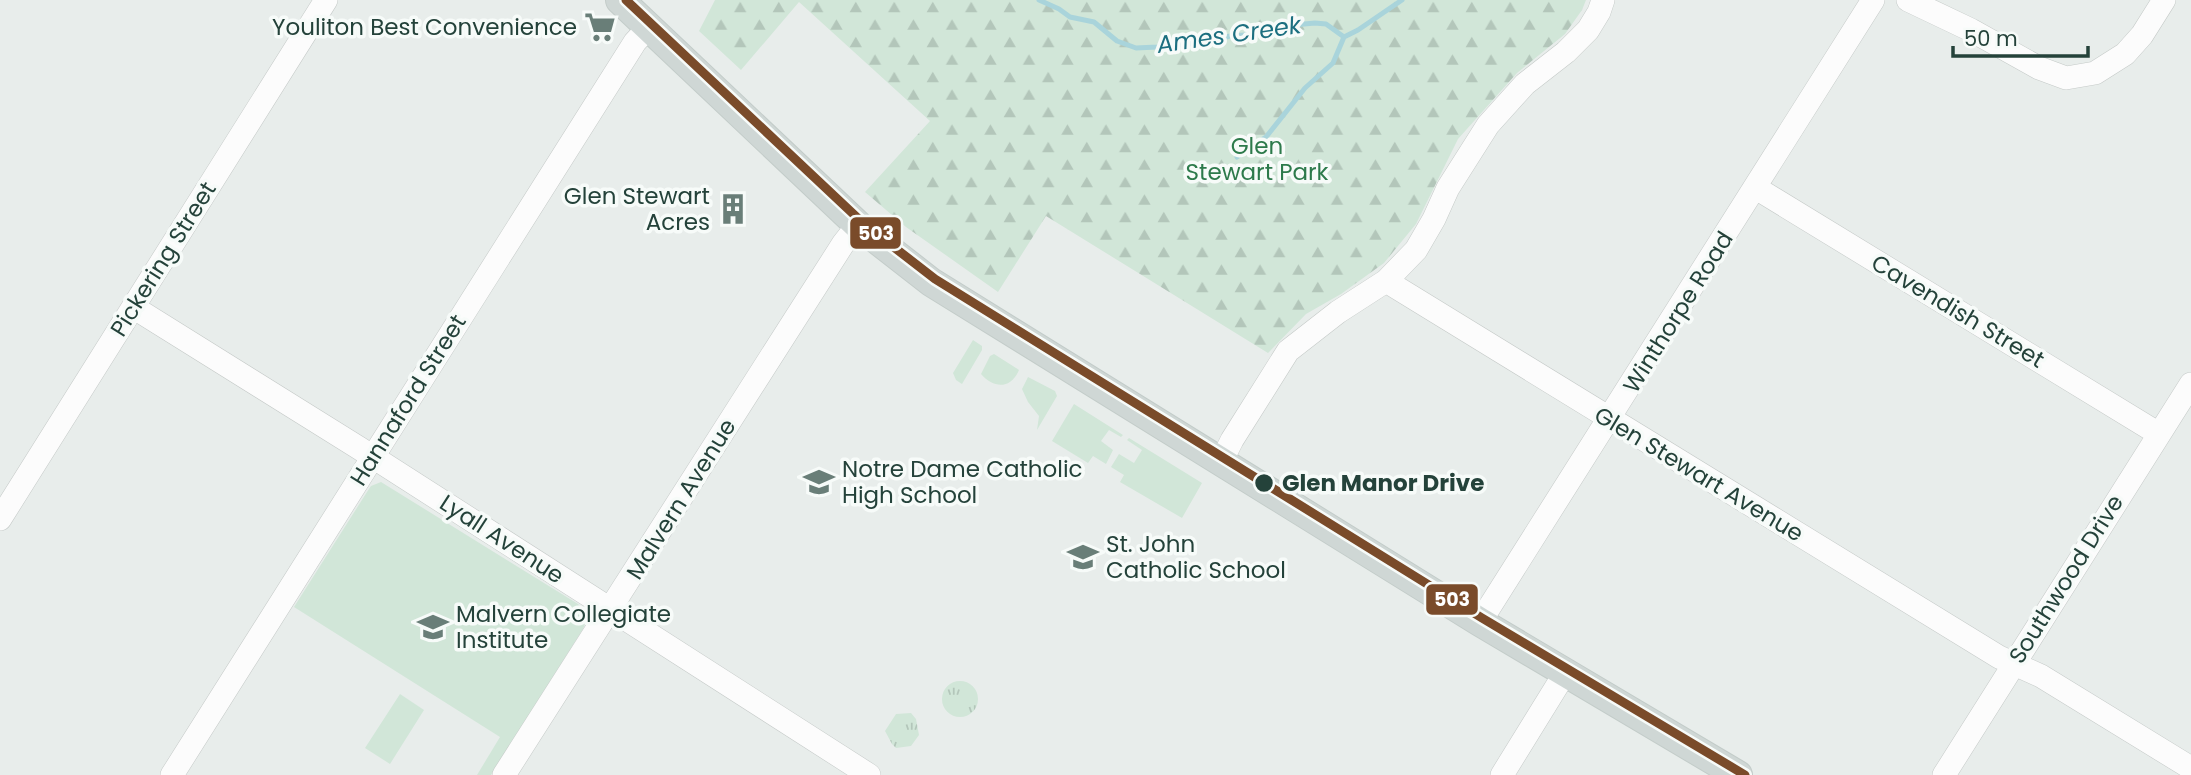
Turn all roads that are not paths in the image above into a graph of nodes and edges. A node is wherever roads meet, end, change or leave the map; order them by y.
1 (326, 0) edge
2 (620, 0) edge
3 (1603, 0) edge
4 (1873, 0) edge
5 (1908, 0) edge
6 (2164, 0) edge
7 (649, 27) junction
8 (1756, 188) junction
9 (858, 225) junction
10 (1386, 281) junction
11 (133, 307) junction
12 (2191, 384) edge
13 (1609, 420) junction
14 (2159, 434) junction
15 (373, 456) junction
16 (1221, 462) junction
17 (0, 519) edge
18 (611, 610) junction
19 (1479, 622) junction
20 (2014, 662) junction
21 (1565, 673) junction
22 (2191, 768) edge
23 (854, 771) edge
24 (172, 775) edge
25 (504, 775) edge
26 (1502, 775) edge
27 (1738, 775) edge
28 (1944, 775) edge

1 - 11 street, Pickering Street
2 - 7 main road
3 - 10 street
4 - 8 street, Winthorpe Road
5 - 6 street
7 - 9 main road
7 - 15 street, Hannaford Street
8 - 13 street, Winthorpe Road
8 - 14 street, Cavendish Street
9 - 16 main road
9 - 18 street, Malvern Avenue
10 - 13 street, Glen Stewart Avenue
10 - 16 street
11 - 15 street, Lyall Avenue
11 - 17 street, Pickering Street
12 - 14 street, Southwood Drive
13 - 19 street, Winthorpe Road
13 - 20 street, Glen Stewart Avenue
14 - 20 street, Southwood Drive
15 - 18 street, Lyall Avenue
15 - 24 street, Hannaford Street
16 - 19 main road
18 - 23 street, Lyall Avenue
18 - 25 street, Malvern Avenue
19 - 21 main road
20 - 22 street, Glen Stewart Avenue
20 - 28 street, Southwood Drive
21 - 26 street
21 - 27 main road

